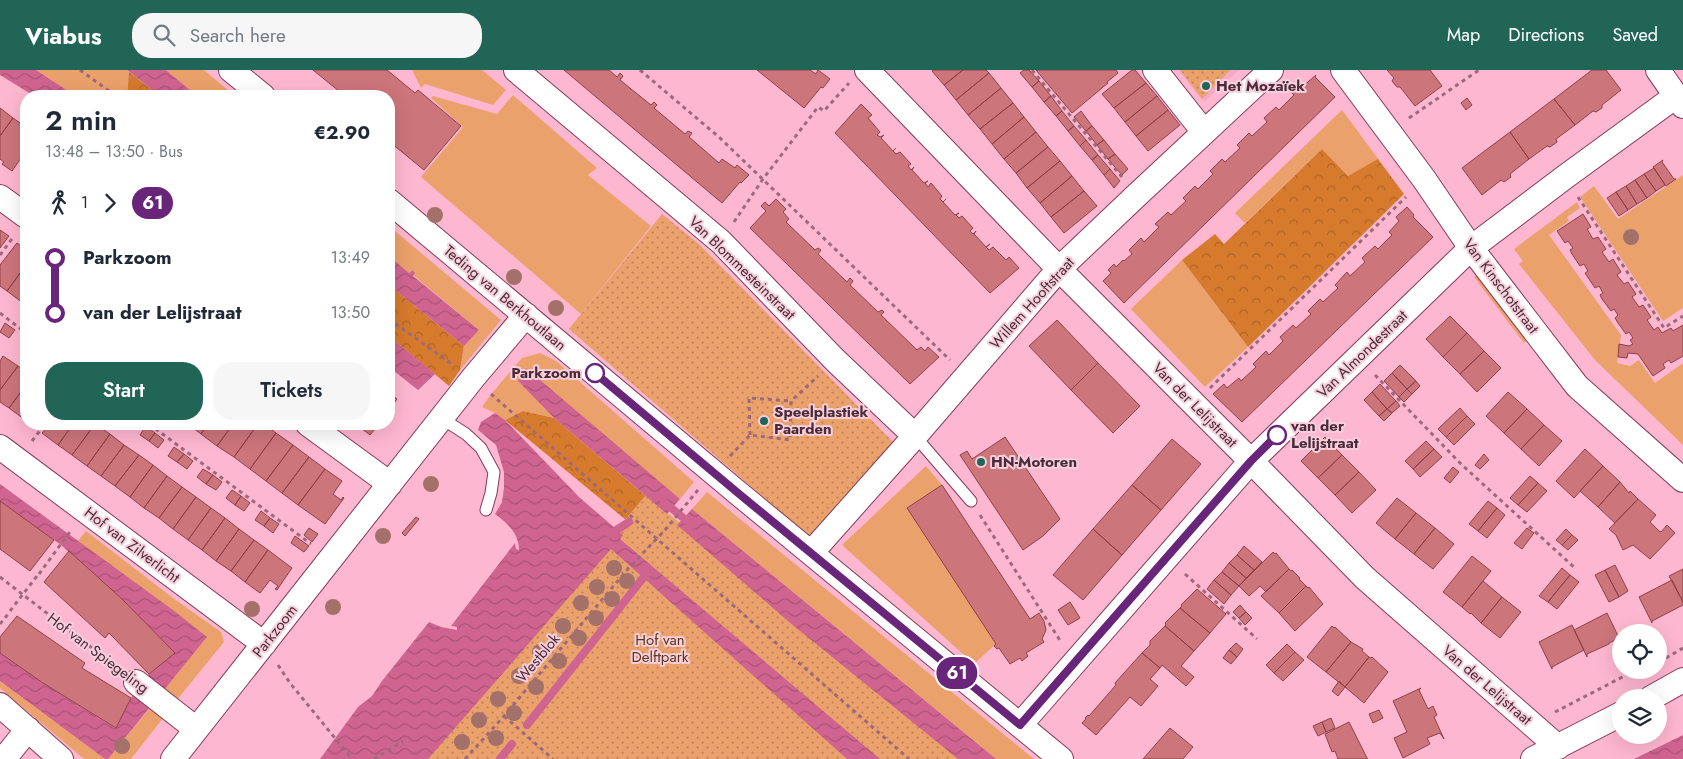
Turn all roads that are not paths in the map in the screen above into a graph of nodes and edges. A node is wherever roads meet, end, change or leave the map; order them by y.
1 (231, 70) edge
2 (516, 70) edge
3 (1155, 70) edge
4 (1271, 70) edge
5 (1343, 70) edge
6 (1658, 70) edge
7 (869, 73) edge
8 (255, 90) edge
9 (1681, 98) edge
10 (1204, 132) junction
11 (0, 197) edge
12 (395, 206) edge
13 (20, 212) edge
14 (1471, 248) junction
15 (1060, 269) junction
16 (526, 315) junction
17 (441, 418) junction
18 (316, 430) edge
19 (915, 436) junction
20 (0, 447) edge
21 (1251, 461) junction
22 (1683, 480) edge
23 (390, 484) junction
24 (972, 501) road end
25 (486, 510) dead end
26 (810, 553) junction
27 (264, 644) junction
28 (1683, 680) edge
29 (136, 682) road end
30 (1667, 689) edge
31 (0, 705) edge
32 (1612, 719) edge
33 (1020, 725) junction
34 (28, 729) junction
35 (196, 729) junction
36 (1558, 747) junction
37 (4, 759) edge
38 (61, 759) edge
39 (173, 759) edge
40 (1060, 759) edge
41 (1533, 759) edge

1 - 8 street
2 - 19 street, Van Blommesteinstraat
3 - 10 street
4 - 10 street, Willem Hooftstraat
5 - 14 street, Van Kinschotstraat
6 - 9 street
7 - 15 street, Van der Lelijstraat
9 - 14 street, Van Almondestraat
10 - 15 street, Willem Hooftstraat
11 - 13 street
12 - 16 street, Teding van Berkhoutlaan
14 - 21 street, Van Almondestraat
14 - 22 street, Van Kinschotstraat
15 - 19 street, Willem Hooftstraat
15 - 21 street, Van der Lelijstraat
16 - 17 street, Parkzoom
16 - 26 street, Teding van Berkhoutlaan
17 - 23 street, Parkzoom
17 - 25 lane
18 - 23 street
19 - 24 lane
19 - 26 street, Willem Hooftstraat
20 - 27 street, Hof van Zilverlicht
21 - 33 street, Van Almondestraat
21 - 36 street, Van der Lelijstraat
23 - 27 street, Parkzoom
26 - 33 street, Teding van Berkhoutlaan
27 - 35 street, Parkzoom
28 - 30 street
29 - 35 street, Hof van Spiegeling
31 - 34 street
32 - 36 street
33 - 40 street, Teding van Berkhoutlaan
34 - 37 street
34 - 38 street
35 - 39 street, Parkzoom
36 - 41 street

